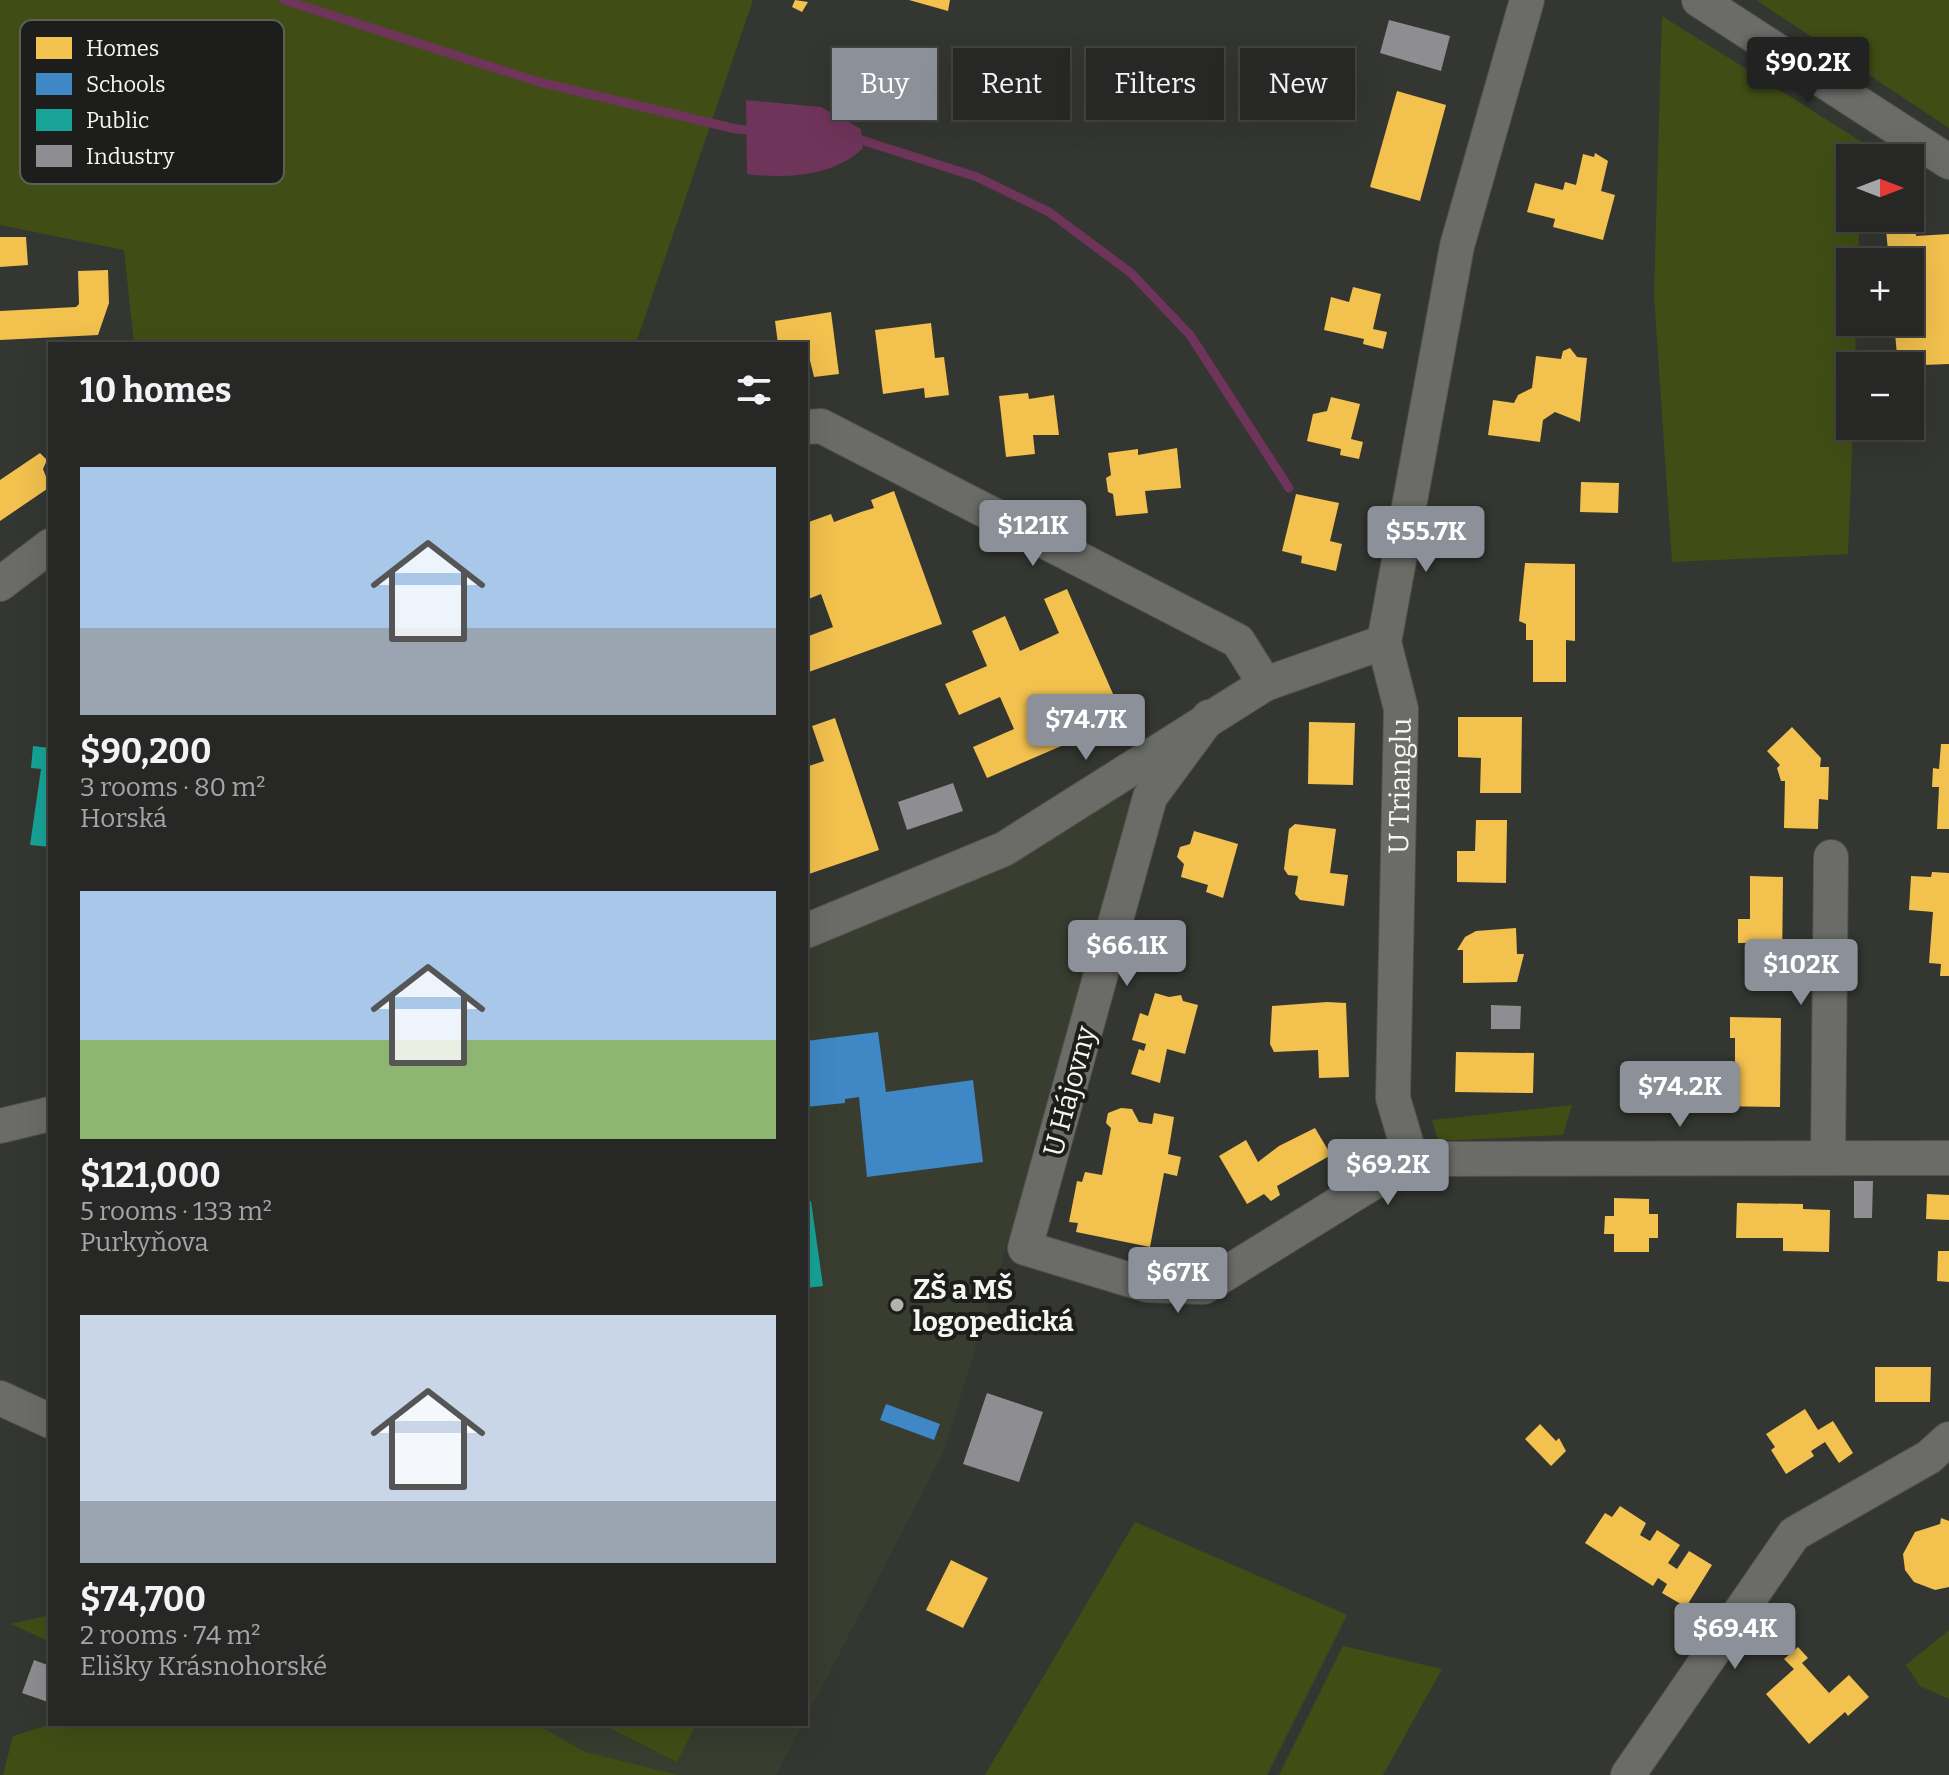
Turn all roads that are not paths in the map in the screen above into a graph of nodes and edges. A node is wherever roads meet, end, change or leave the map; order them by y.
1 (1527, 0) edge
2 (1699, 0) edge
3 (1949, 162) edge
4 (808, 427) edge
5 (48, 548) edge
6 (0, 584) edge
7 (1384, 642) junction
8 (1265, 684) junction
9 (1209, 717) junction
10 (1831, 857) dead end
11 (808, 930) edge
12 (48, 1114) edge
13 (0, 1126) edge
14 (1828, 1158) junction
15 (1949, 1158) edge
16 (1411, 1159) junction
17 (0, 1398) edge
18 (48, 1420) edge
19 (1949, 1439) edge
20 (1628, 1775) edge

1 - 7 street, U Trianglu
2 - 3 street
4 - 8 street
5 - 6 street
7 - 8 street
7 - 16 street, U Trianglu
8 - 9 street
9 - 11 street
9 - 16 street, U Hájovny
10 - 14 street
12 - 13 street
14 - 15 street
14 - 16 street
17 - 18 street
19 - 20 street

